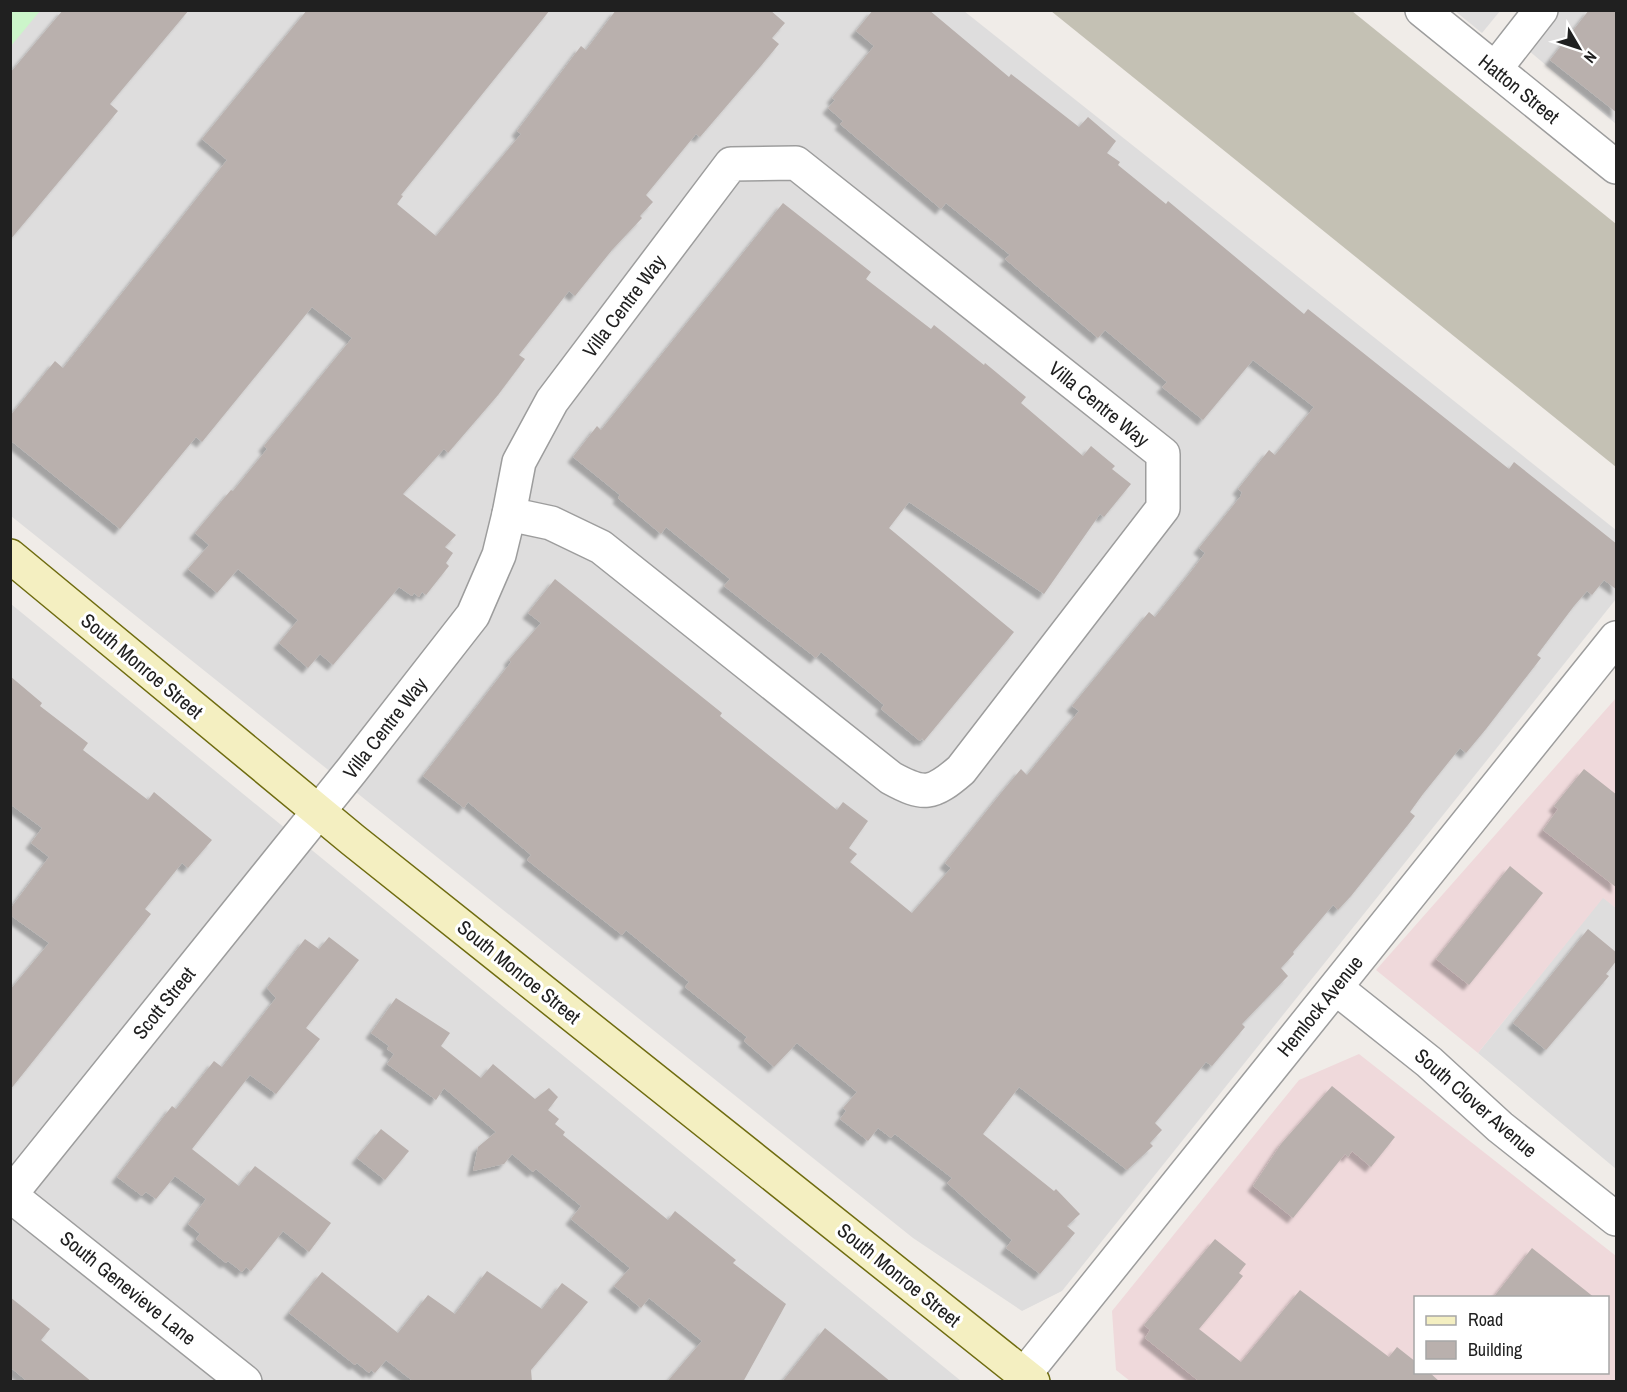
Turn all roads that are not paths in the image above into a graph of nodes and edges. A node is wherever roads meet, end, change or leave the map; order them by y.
1 (1422, 10) edge
2 (1541, 10) edge
3 (1495, 69) junction
4 (1617, 167) edge
5 (509, 514) junction
6 (10, 556) edge
7 (1617, 638) edge
8 (319, 811) junction
9 (1336, 988) junction
10 (11, 1195) edge
11 (1617, 1219) edge
12 (1029, 1378) edge
13 (245, 1382) edge

1 - 3 street, Hatton Street
2 - 3 street
3 - 4 street, Hatton Street
5 - 5 street, Villa Centre Way
5 - 8 street, Villa Centre Way
6 - 8 main road, South Monroe Street
7 - 9 street, Hemlock Avenue
8 - 10 street, Scott Street
8 - 12 main road, South Monroe Street
9 - 11 street, South Clover Avenue
9 - 12 street, Hemlock Avenue
10 - 13 street, South Genevieve Lane

